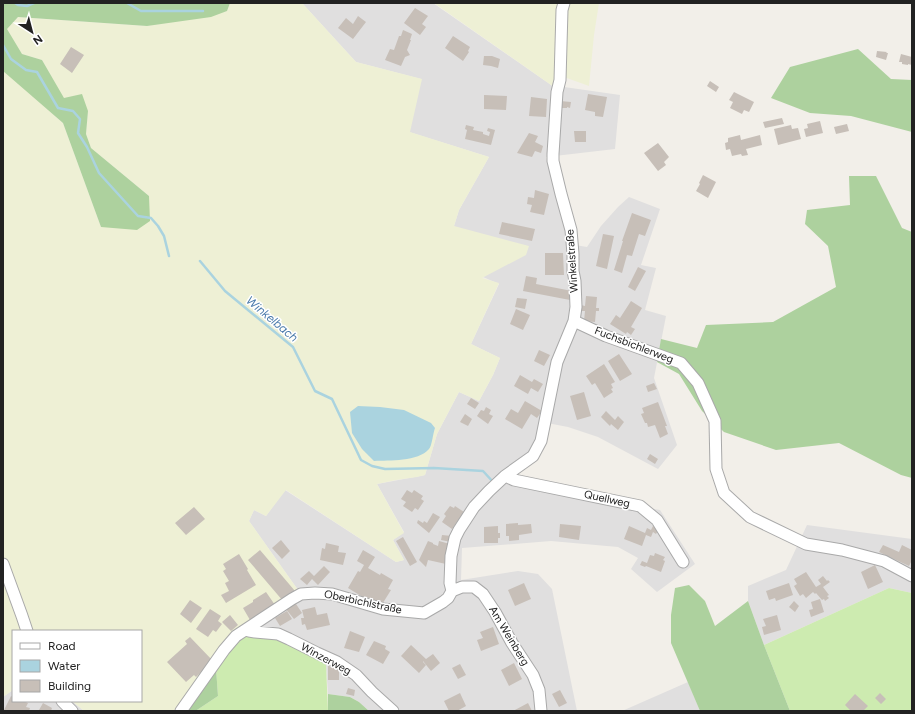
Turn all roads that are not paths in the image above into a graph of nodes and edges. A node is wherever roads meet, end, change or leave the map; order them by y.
1 (564, 3) edge
2 (574, 321) junction
3 (505, 476) junction
4 (683, 562) dead end
5 (3, 564) edge
6 (912, 576) edge
7 (452, 591) junction
8 (247, 629) junction
9 (27, 630) edge
10 (63, 702) edge
11 (72, 711) edge
12 (181, 711) edge
13 (393, 711) edge
14 (541, 711) edge

1 - 2 street, Winkelstraße
2 - 3 street, Winkelstraße
2 - 6 street, Fuchsbichlerweg
3 - 4 street, Quellweg
3 - 7 street
5 - 9 street
7 - 8 street, Oberbichlstraße
7 - 14 street, Am Weinberg
8 - 12 street, Oberbichlstraße
8 - 13 street, Winzerweg
10 - 11 street

